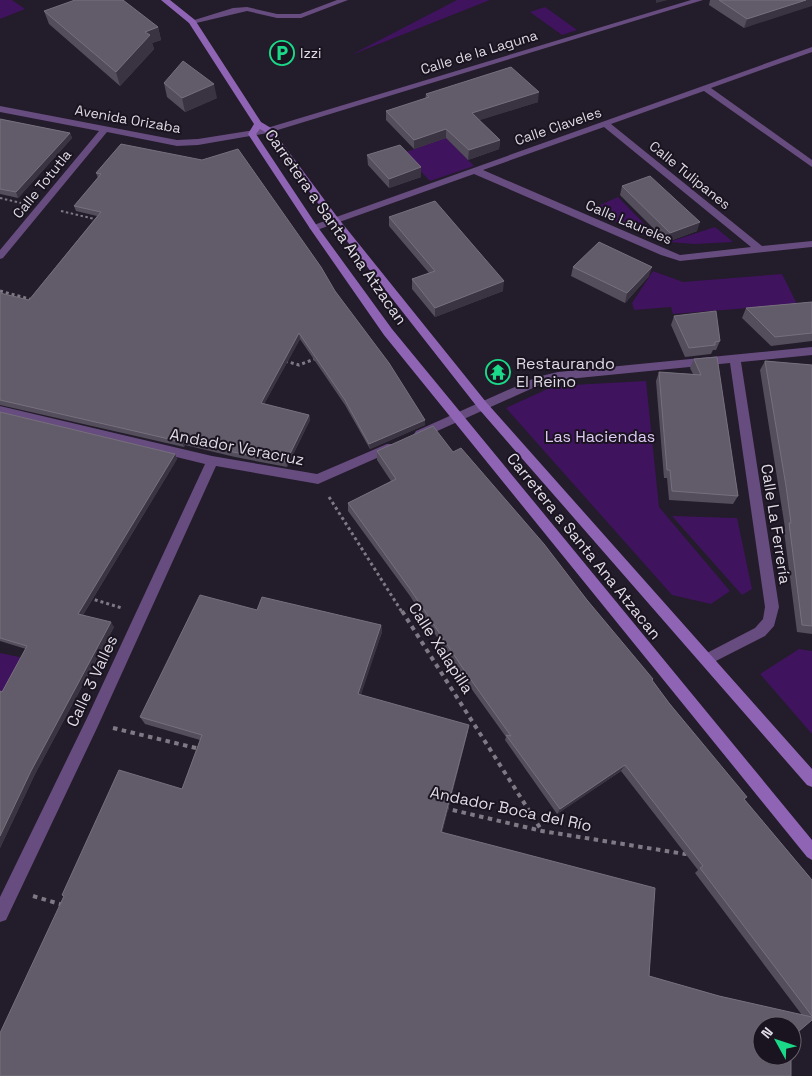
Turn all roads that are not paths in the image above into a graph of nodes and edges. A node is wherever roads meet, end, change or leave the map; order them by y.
1 (165, 0) edge
2 (344, 0) edge
3 (698, 0) edge
4 (192, 22) junction
5 (812, 49) edge
6 (800, 54) junction
7 (812, 62) edge
8 (704, 87) junction
9 (0, 110) edge
10 (606, 124) junction
11 (105, 129) junction
12 (259, 129) junction
13 (812, 164) edge
14 (474, 170) junction
15 (335, 220) junction
16 (314, 228) junction
17 (812, 244) edge
18 (758, 248) junction
19 (0, 256) edge
20 (812, 351) edge
21 (735, 360) junction
22 (482, 405) junction
23 (0, 410) edge
24 (458, 417) junction
25 (212, 461) junction
26 (708, 659) junction
27 (812, 780) edge
28 (812, 852) edge
29 (0, 914) edge

1 - 4 street
2 - 4 street
3 - 12 street, Calle de la Laguna
4 - 12 street
5 - 6 street, Calle Claveles
6 - 7 street
6 - 8 street, Calle Claveles
8 - 10 street, Calle Claveles
8 - 13 street
9 - 11 street, Avenida Orizaba
10 - 14 street, Calle Claveles
10 - 18 street, Calle Tulipanes
11 - 12 street, Avenida Orizaba
11 - 19 street, Calle Totutla
12 - 15 street, Carretera a Santa Ana Atzacan
12 - 16 street, Carretera a Santa Ana Atzacan
14 - 15 street, Calle Claveles
14 - 18 street, Calle Laureles
15 - 16 street, Calle Claveles
15 - 22 street, Carretera a Santa Ana Atzacan
16 - 24 street, Carretera a Santa Ana Atzacan
17 - 18 street, Calle Laureles
20 - 21 street, Andador Veracruz
21 - 22 street, Andador Veracruz
21 - 26 street, Calle La Ferrería
22 - 24 street, Andador Veracruz
22 - 26 street, Carretera a Santa Ana Atzacan
23 - 25 street, Andador Veracruz
24 - 25 street, Andador Veracruz
24 - 28 street, Carretera a Santa Ana Atzacan
25 - 29 street, Calle 3 Valles
26 - 27 street, Carretera a Santa Ana Atzacan

